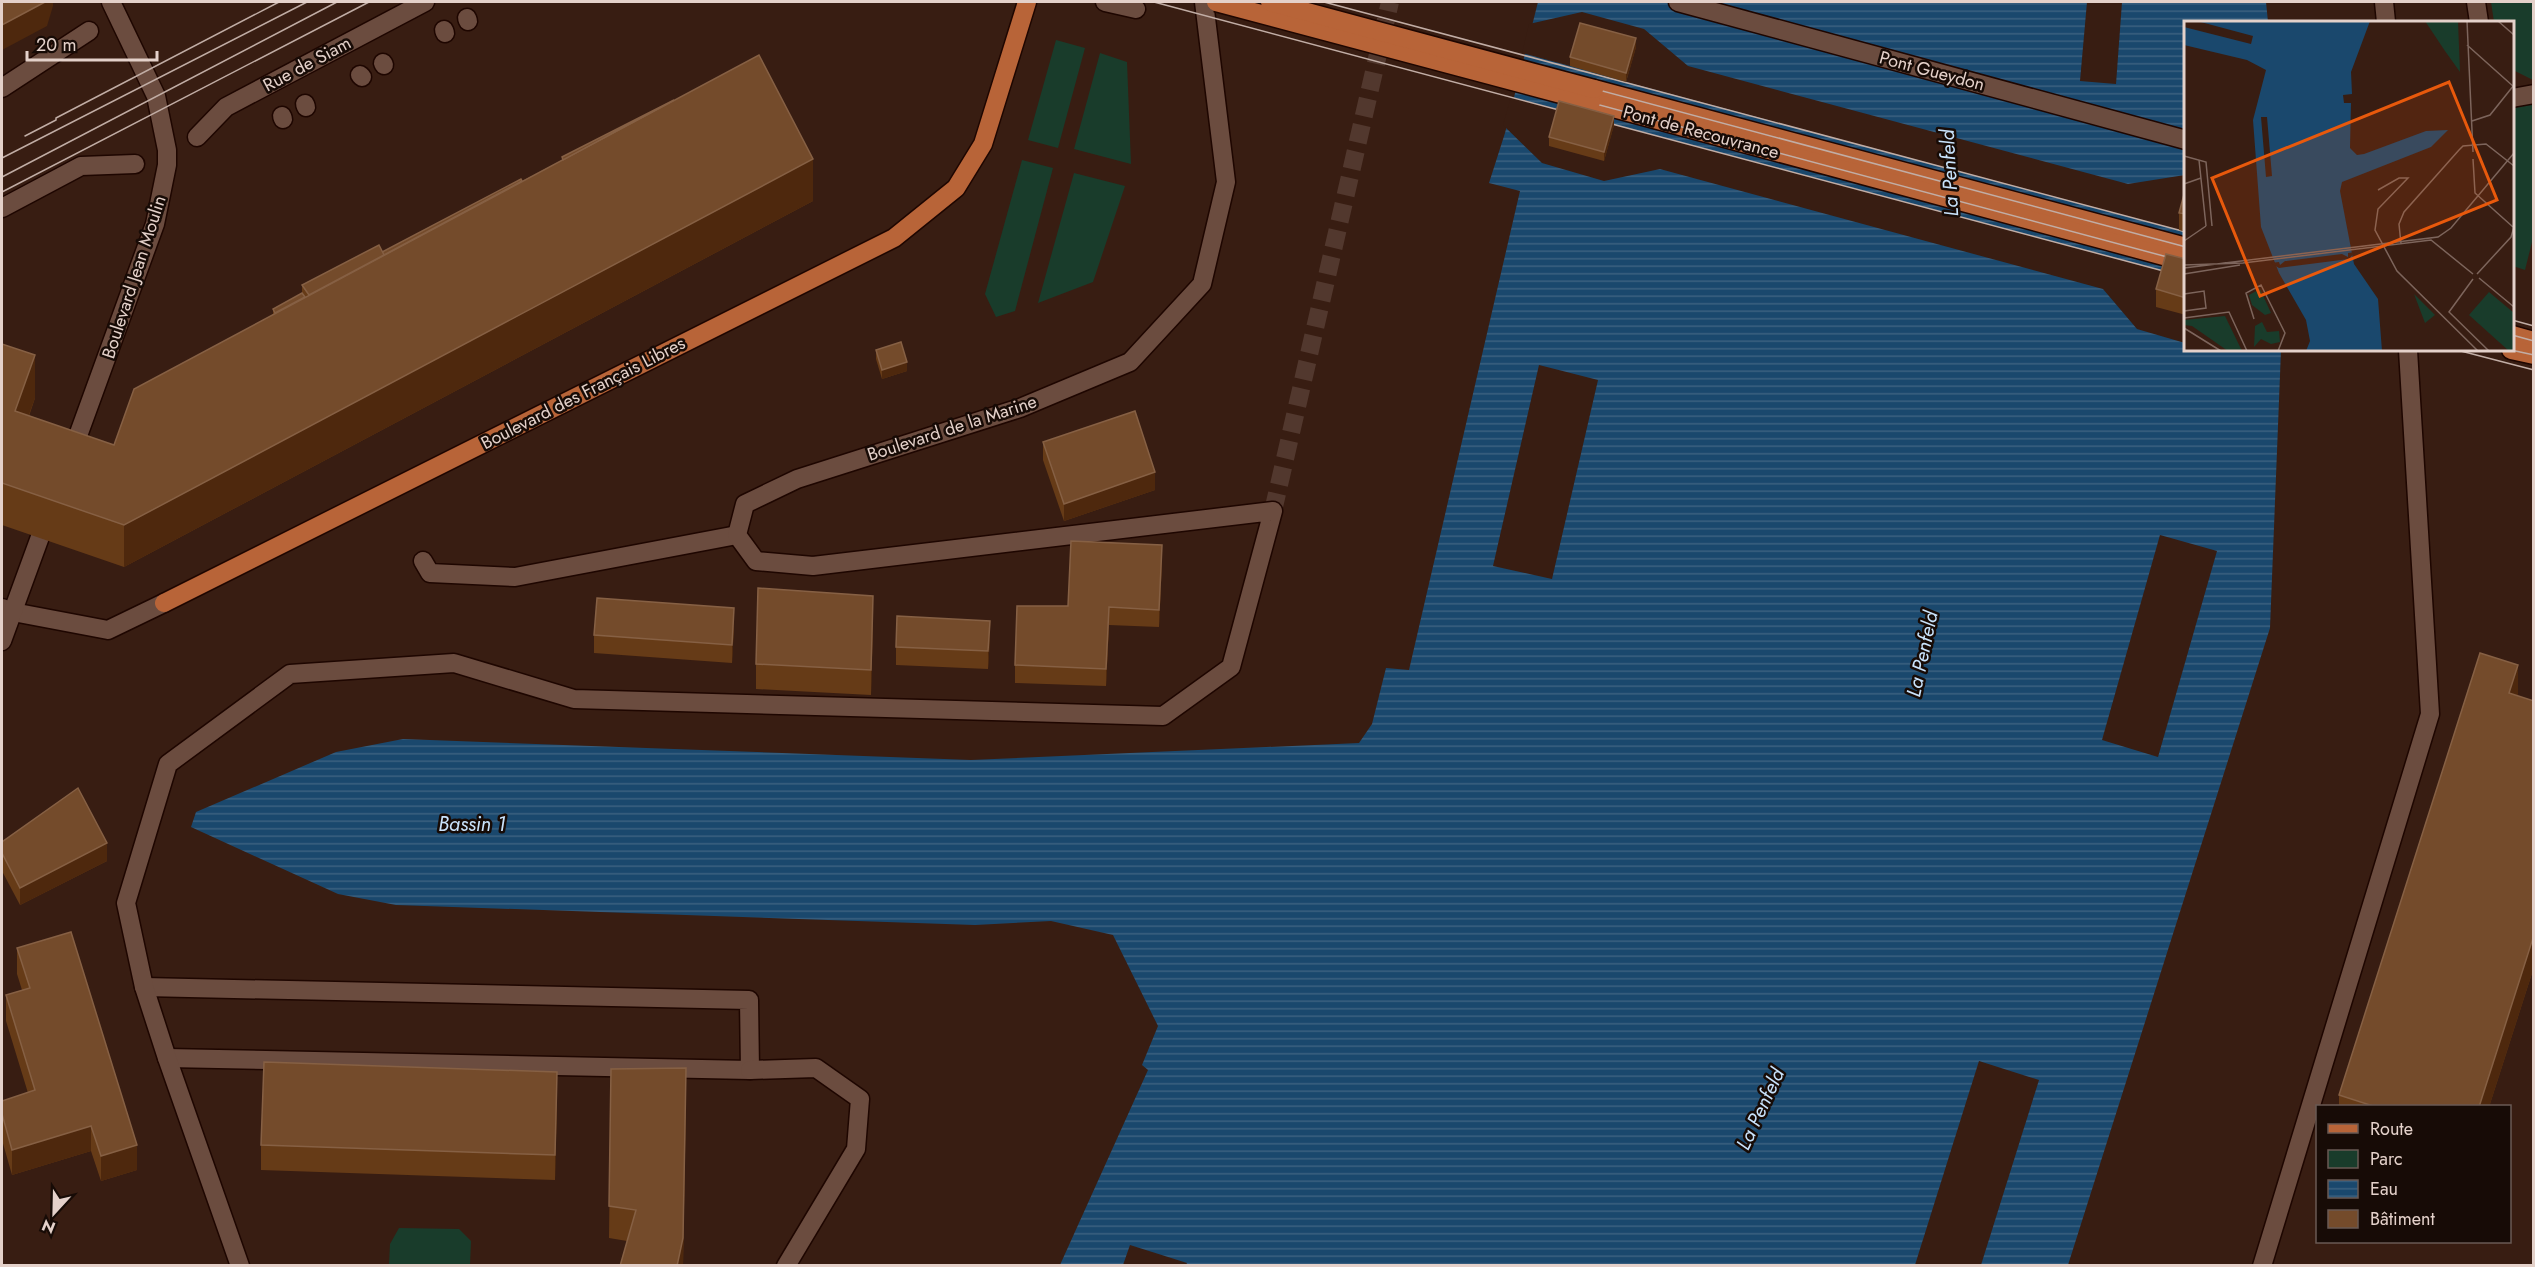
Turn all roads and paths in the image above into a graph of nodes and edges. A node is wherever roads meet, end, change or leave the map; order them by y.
1 (425, 2) edge
2 (1027, 2) edge
3 (1105, 2) edge
4 (1204, 2) edge
5 (1216, 2) edge
6 (1270, 2) edge
7 (1678, 2) edge
8 (2384, 2) edge
9 (2476, 2) edge
10 (114, 8) edge
11 (1136, 9) dead end
12 (2386, 21) edge
13 (2479, 21) edge
14 (89, 31) dead end
15 (2, 88) edge
16 (2534, 94) edge
17 (2514, 98) edge
18 (197, 137) dead end
19 (2184, 139) edge
20 (135, 164) dead end
21 (2, 208) edge
22 (2184, 246) edge
23 (2184, 261) edge
24 (2514, 336) edge
25 (2534, 341) edge
26 (2408, 351) edge
27 (2514, 351) edge
28 (2534, 356) edge
29 (66, 470) edge
30 (737, 535) junction
31 (40, 537) edge
32 (423, 561) dead end
33 (164, 603) joint
34 (7, 610) edge
35 (2, 641) edge
36 (144, 987) junction
37 (167, 1058) junction
38 (750, 1070) junction
39 (240, 1266) edge
40 (786, 1266) edge
41 (2262, 1266) edge

1 - 18 street, Rue de Siam
2 - 33 main road, Boulevard des Français Libres
3 - 11 street
4 - 30 street, Boulevard de la Marine
5 - 23 main road, Pont de Recouvrance, bridge
6 - 22 main road, Pont de Recouvrance, bridge
7 - 19 street, Pont Gueydon
8 - 12 street
9 - 13 street
10 - 29 street, Boulevard Jean Moulin
14 - 15 street
16 - 17 street
20 - 21 street
24 - 25 main road
26 - 41 street
27 - 28 main road
30 - 32 street
30 - 36 street
31 - 34 street
33 - 34 street, Boulevard des Français Libres
34 - 35 street
36 - 37 street
36 - 38 street
37 - 38 street
37 - 39 street
38 - 40 street

